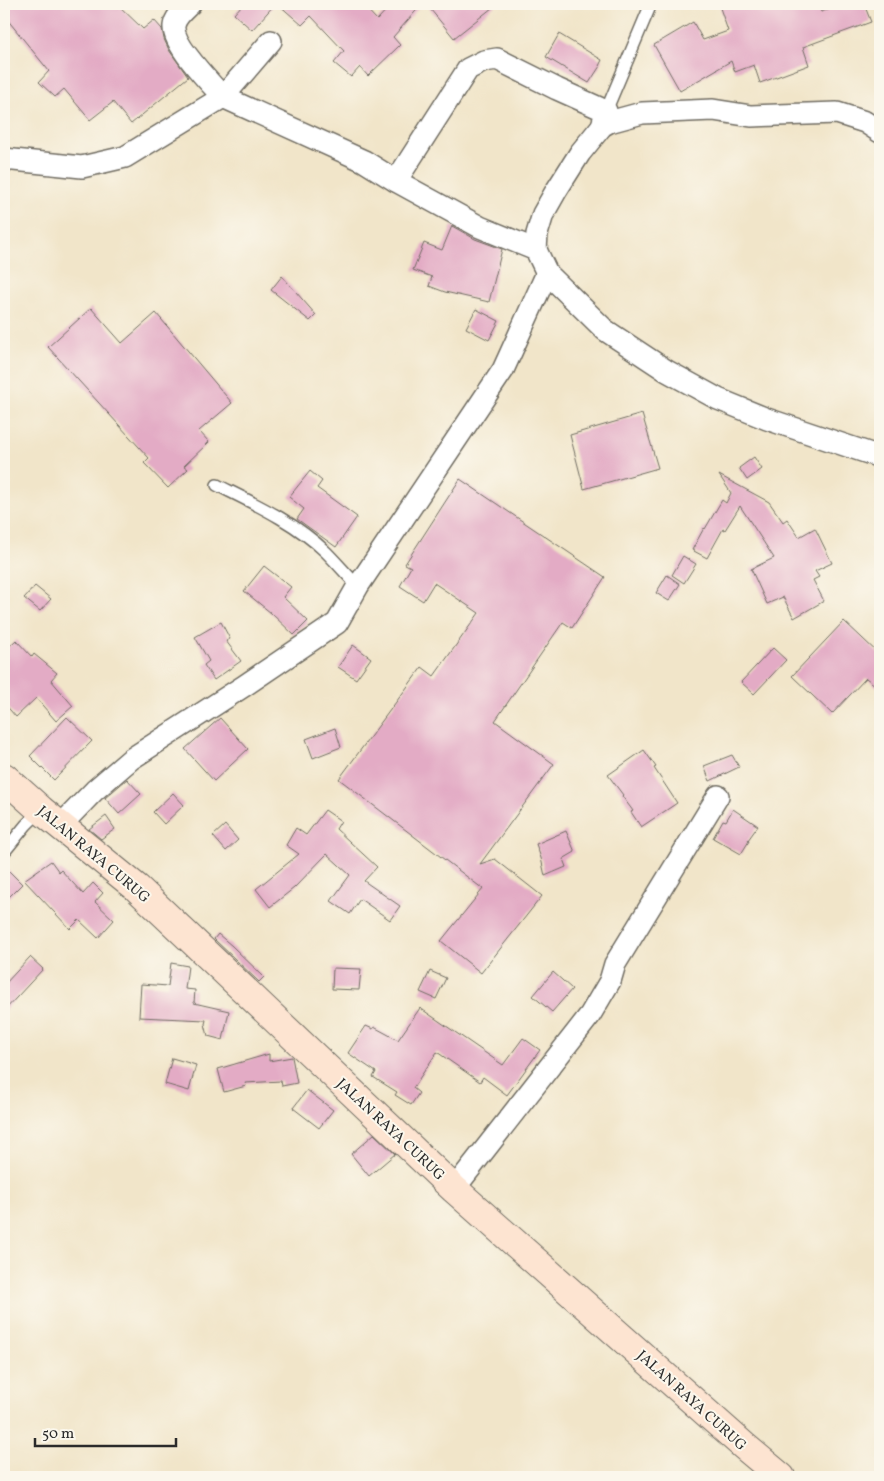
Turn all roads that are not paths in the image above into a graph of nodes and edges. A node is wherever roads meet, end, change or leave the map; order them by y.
1 (190, 4) edge
2 (651, 4) edge
3 (271, 41) dead end
4 (223, 97) junction
5 (604, 118) junction
6 (880, 132) edge
7 (4, 159) edge
8 (396, 181) junction
9 (536, 250) junction
10 (547, 273) junction
11 (880, 457) edge
12 (217, 485) dead end
13 (358, 586) junction
14 (4, 777) edge
15 (718, 796) dead end
16 (50, 818) junction
17 (4, 852) edge
18 (454, 1189) junction
19 (781, 1477) edge

1 - 4 street
2 - 5 lane
3 - 4 street
4 - 7 street
4 - 8 street
5 - 6 street
5 - 8 street
5 - 9 street
8 - 9 street
9 - 10 street
10 - 11 street
10 - 13 street
12 - 13 lane
13 - 16 street
14 - 16 street, JALAN RAYA CURUG
15 - 18 street
16 - 17 lane
16 - 18 street, JALAN RAYA CURUG
18 - 19 street, JALAN RAYA CURUG

